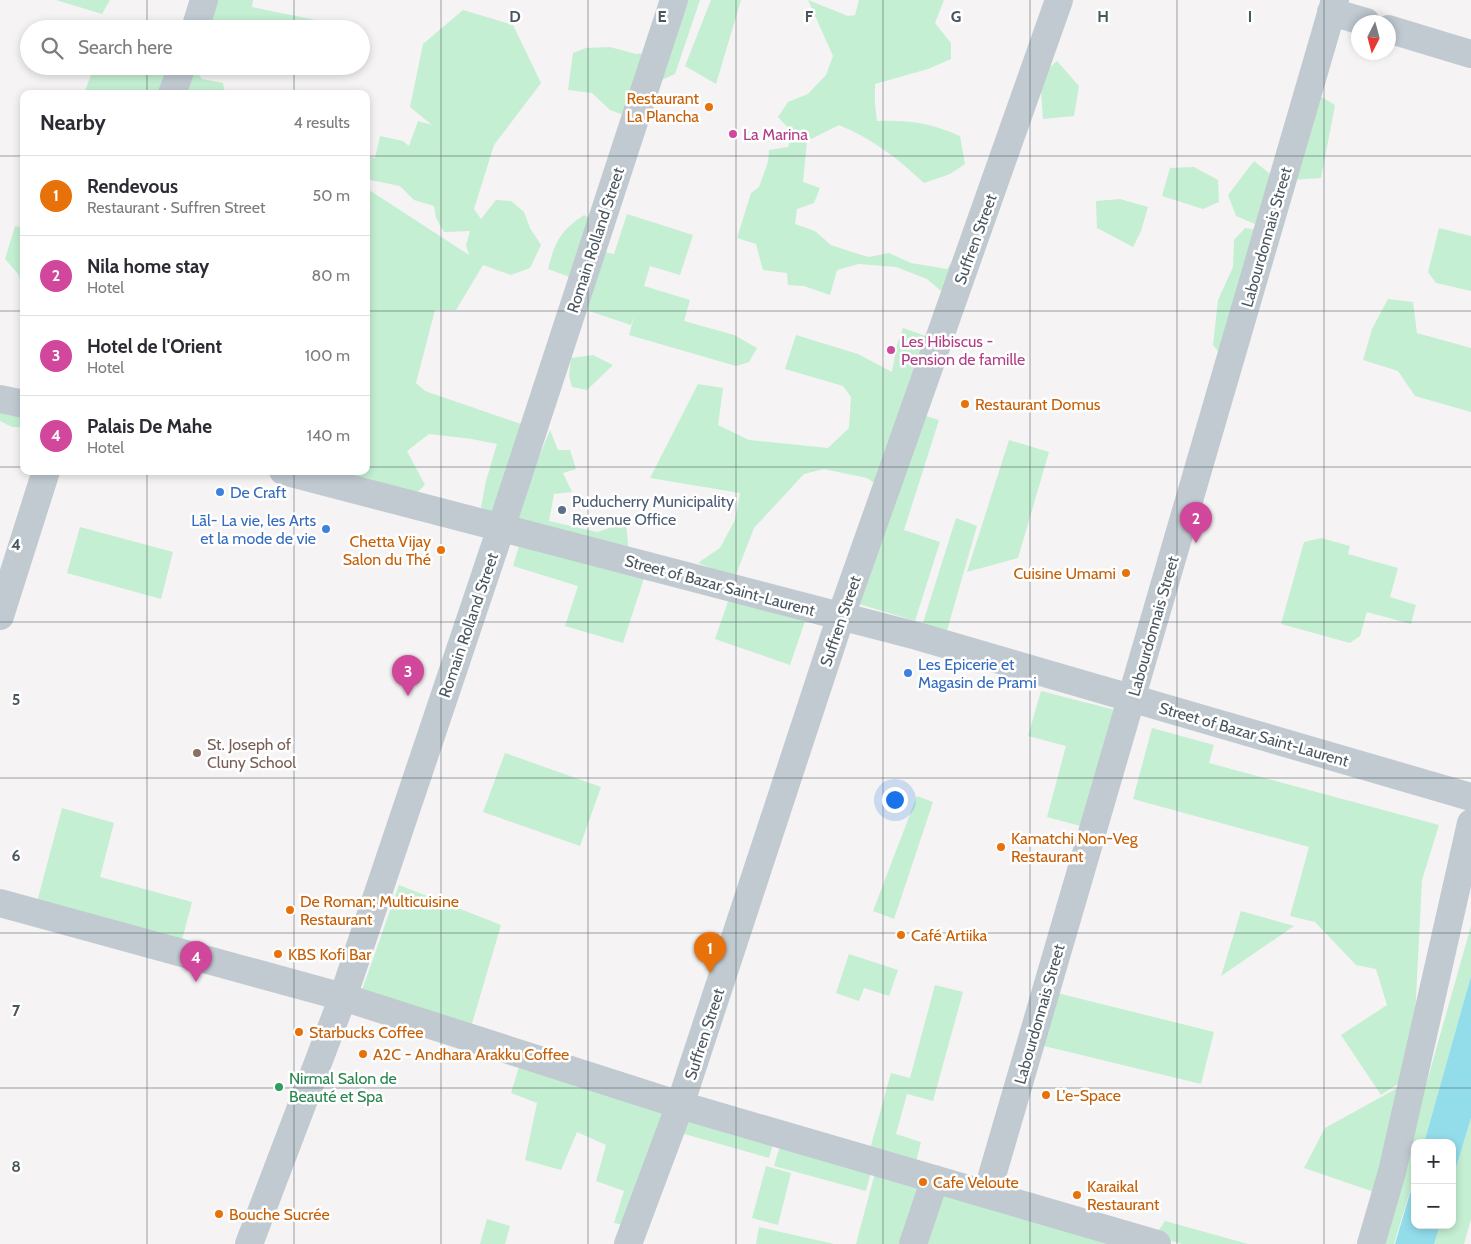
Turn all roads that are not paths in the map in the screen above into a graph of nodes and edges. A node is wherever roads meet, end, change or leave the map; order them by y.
1 (204, 0) edge
2 (674, 0) edge
3 (1060, 0) edge
4 (1333, 6) edge
5 (1352, 15) edge
6 (198, 20) edge
7 (1396, 31) edge
8 (1471, 54) edge
9 (179, 75) edge
10 (173, 90) edge
11 (0, 399) edge
12 (20, 403) edge
13 (45, 475) edge
14 (299, 475) edge
15 (501, 528) junction
16 (0, 616) edge
17 (841, 616) junction
18 (1132, 699) junction
19 (1471, 797) edge
20 (1471, 823) edge
21 (0, 903) edge
22 (343, 997) junction
23 (680, 1105) junction
24 (935, 1179) junction
25 (987, 1193) junction
26 (248, 1244) edge
27 (628, 1244) edge
28 (913, 1244) edge
29 (1157, 1244) edge
30 (1371, 1244) edge

1 - 6 street
2 - 15 street, Romain Rolland Street
3 - 17 street, Suffren Street
4 - 5 street
4 - 18 street, Labourdonnais Street
7 - 8 street
9 - 10 street
11 - 12 street
13 - 16 street
14 - 15 street, Street of Bazar Saint-Laurent
15 - 17 street, Street of Bazar Saint-Laurent
15 - 22 street, Romain Rolland Street
17 - 18 street, Street of Bazar Saint-Laurent
17 - 23 street, Suffren Street
18 - 19 street, Street of Bazar Saint-Laurent
18 - 25 street, Labourdonnais Street
20 - 30 street
21 - 22 street
22 - 23 street
22 - 26 street, Romain Rolland Street
23 - 24 street
23 - 27 street, Suffren Street
24 - 25 street
24 - 28 street
25 - 29 street

